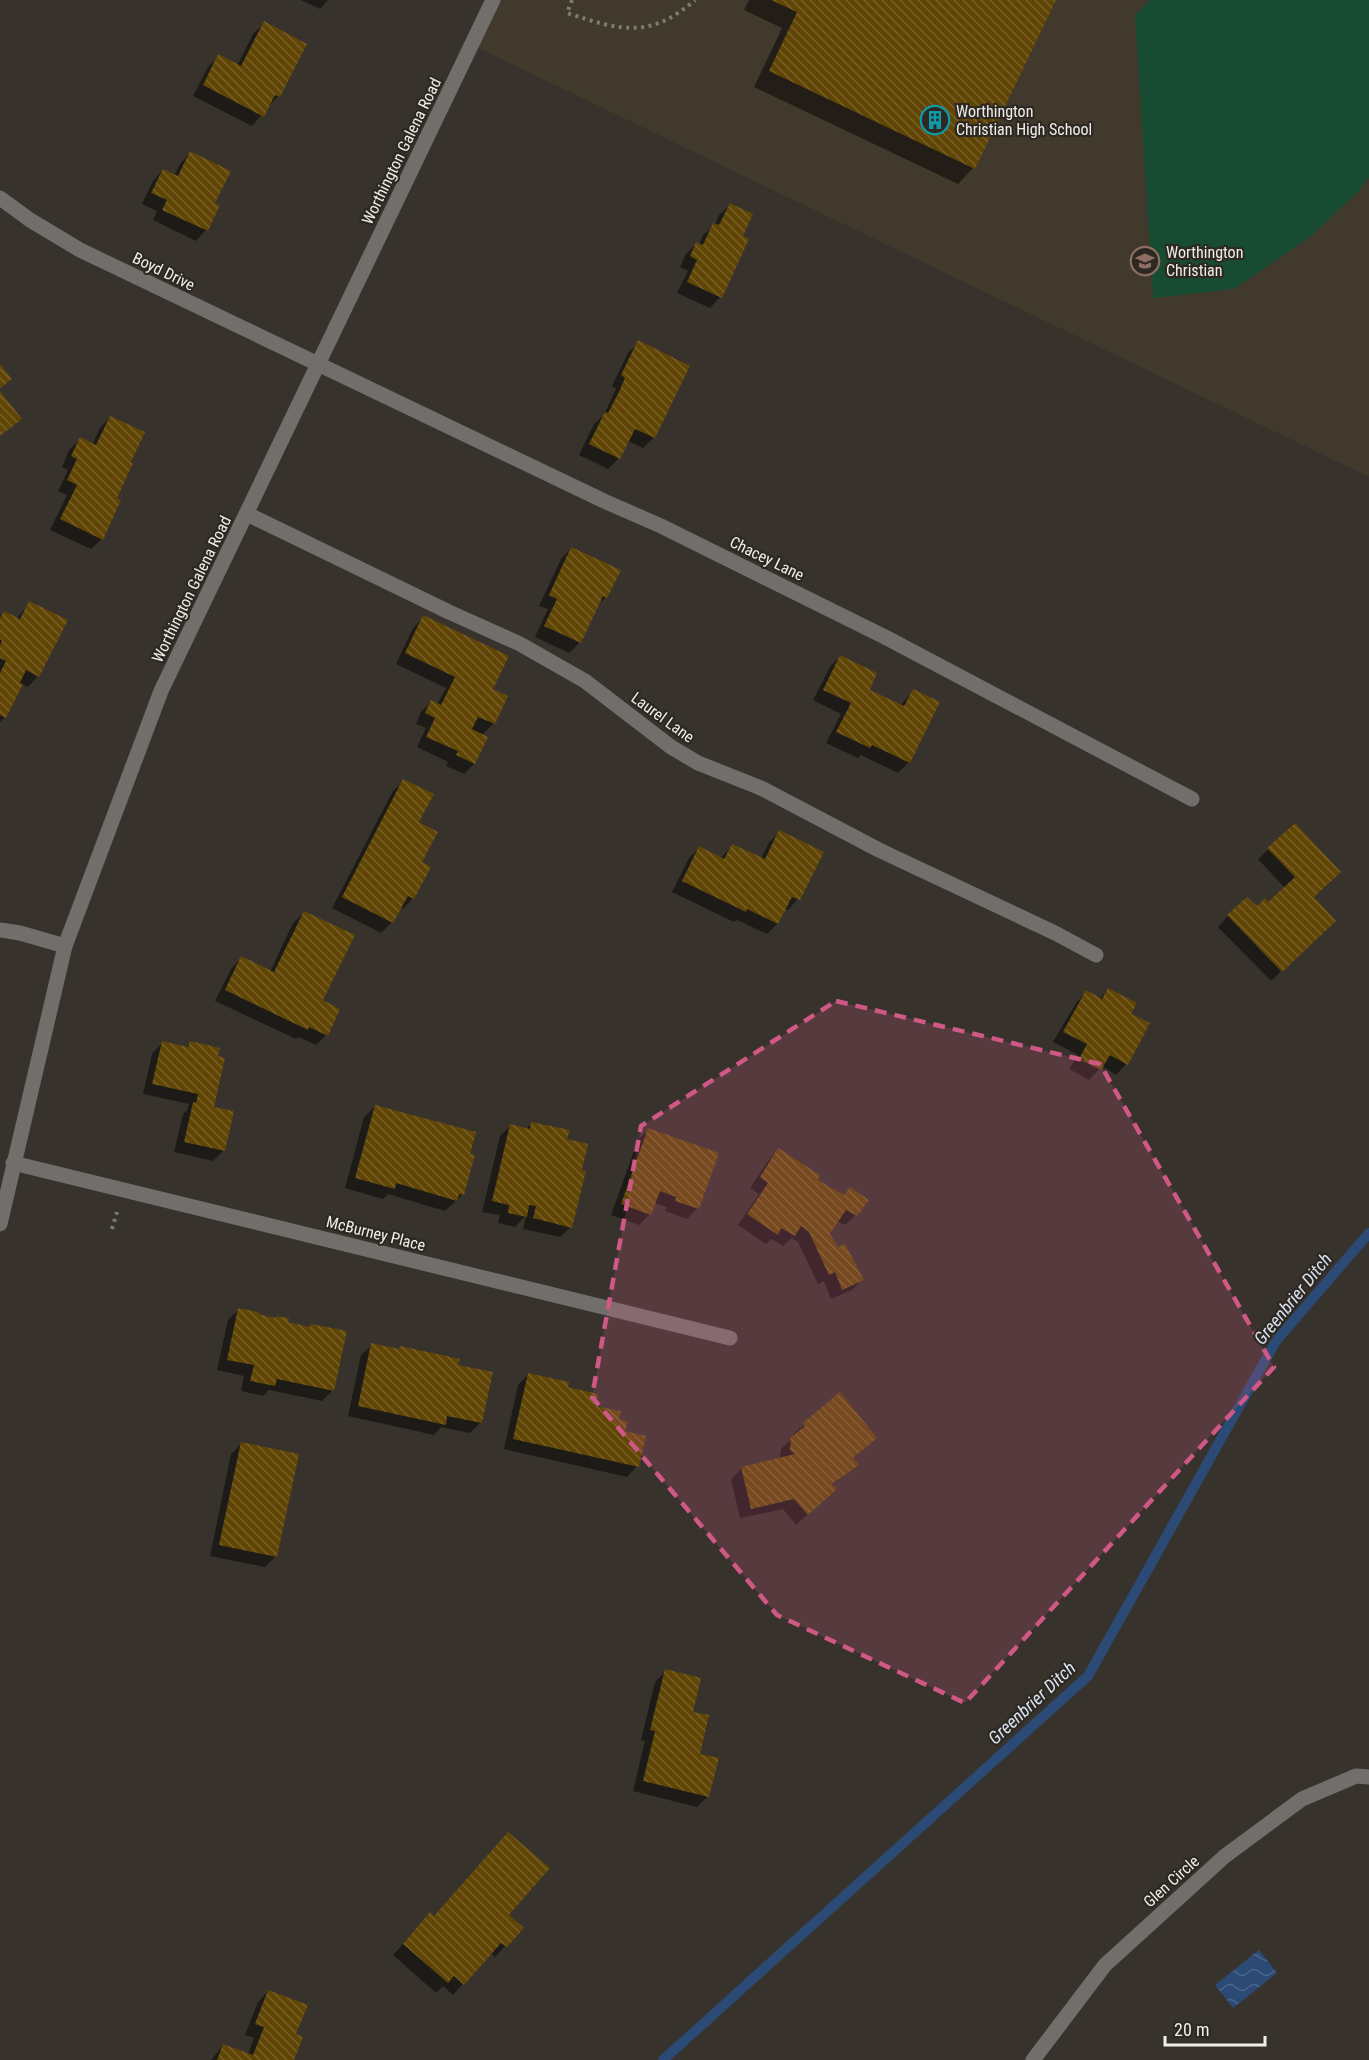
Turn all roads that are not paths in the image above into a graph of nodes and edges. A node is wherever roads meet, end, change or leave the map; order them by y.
1 (493, 0) edge
2 (0, 198) edge
3 (319, 366) junction
4 (247, 514) junction
5 (1192, 799) dead end
6 (0, 930) edge
7 (65, 946) junction
8 (1096, 955) dead end
9 (13, 1163) junction
10 (0, 1224) edge
11 (730, 1338) dead end
12 (1369, 1777) edge
13 (1033, 2060) edge

1 - 3 street, Worthington Galena Road
2 - 3 street, Boyd Drive
3 - 4 street, Worthington Galena Road
3 - 5 street, Chacey Lane
4 - 7 street, Worthington Galena Road
4 - 8 street, Laurel Lane
6 - 7 street
7 - 9 street, Worthington Galena Road
9 - 10 street, Worthington Galena Road
9 - 11 street, McBurney Place
12 - 13 street, Glen Circle

